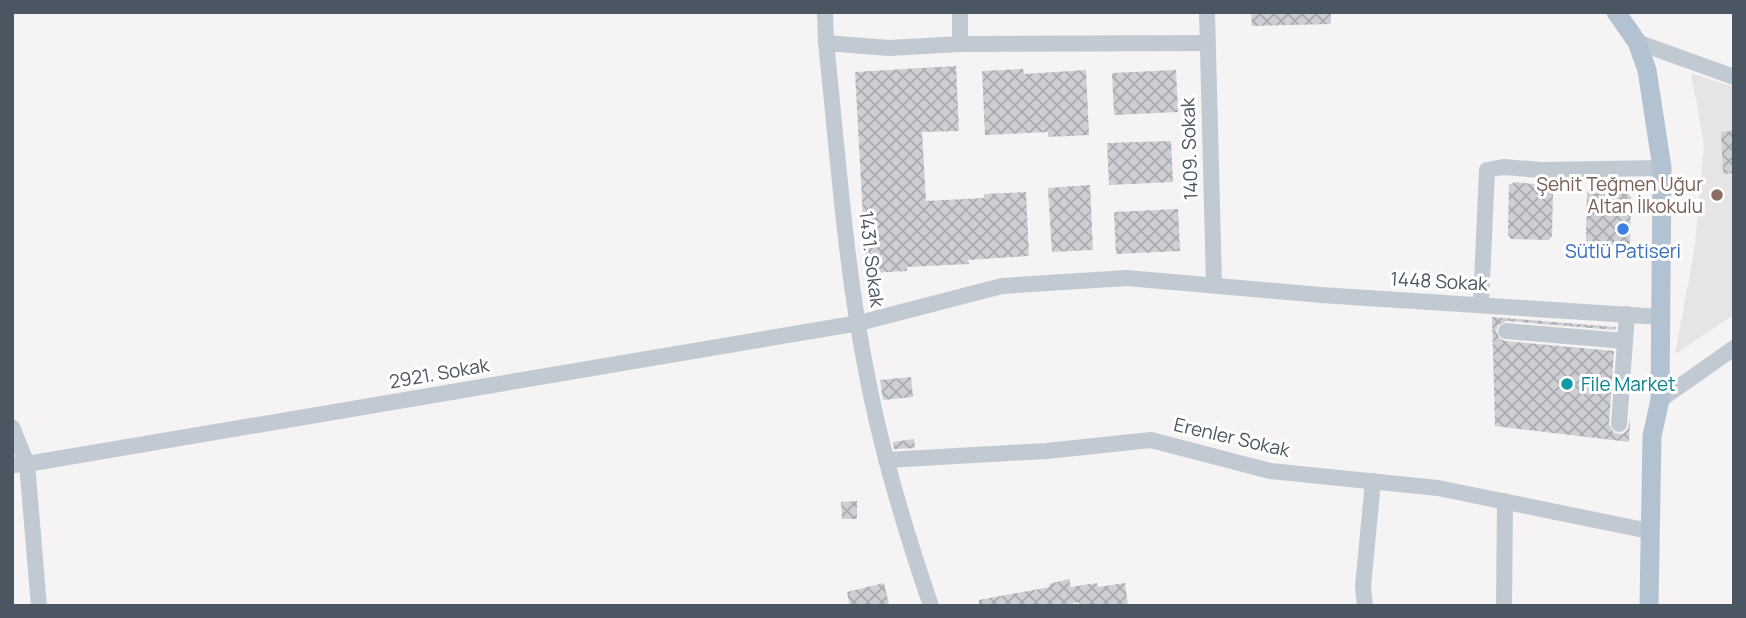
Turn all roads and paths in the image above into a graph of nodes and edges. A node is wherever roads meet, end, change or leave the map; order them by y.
1 (825, 12) edge
2 (960, 12) edge
3 (1207, 12) edge
4 (1616, 12) edge
5 (1637, 42) junction
6 (825, 43) junction
7 (1207, 43) junction
8 (960, 44) junction
9 (1734, 77) edge
10 (1662, 168) junction
11 (1214, 285) junction
12 (1481, 304) junction
13 (1627, 314) junction
14 (1661, 317) junction
15 (859, 323) junction
16 (1506, 331) dead end
17 (1625, 341) junction
18 (1734, 348) edge
19 (1660, 400) junction
20 (1619, 424) dead end
21 (12, 427) edge
22 (886, 460) junction
23 (20, 464) edge
24 (1373, 481) junction
25 (1505, 502) junction
26 (1649, 531) junction
27 (40, 606) edge
28 (931, 606) edge
29 (1365, 606) edge
30 (1504, 606) edge
31 (1649, 606) edge

1 - 6 street, 1431. Sokak
2 - 8 street
3 - 7 street, 1409. Sokak
4 - 5 main road
5 - 9 street
5 - 10 main road
6 - 8 street
6 - 15 street, 1431. Sokak
7 - 8 street
7 - 11 street, 1409. Sokak
10 - 12 street
10 - 14 main road
11 - 12 street, 1448 Sokak
11 - 15 street, 1448 Sokak
12 - 13 street, 1448 Sokak
13 - 14 street, 1448 Sokak
13 - 17 street
14 - 19 main road
15 - 22 street, 1431. Sokak
15 - 23 street, 2921. Sokak
16 - 17 street
17 - 20 street
18 - 19 street
19 - 26 main road
21 - 23 street
22 - 24 street, Erenler Sokak
22 - 28 street, 1431. Sokak
23 - 27 street
24 - 25 street, Erenler Sokak
24 - 29 street
25 - 26 street, Erenler Sokak
25 - 30 street
26 - 31 main road

